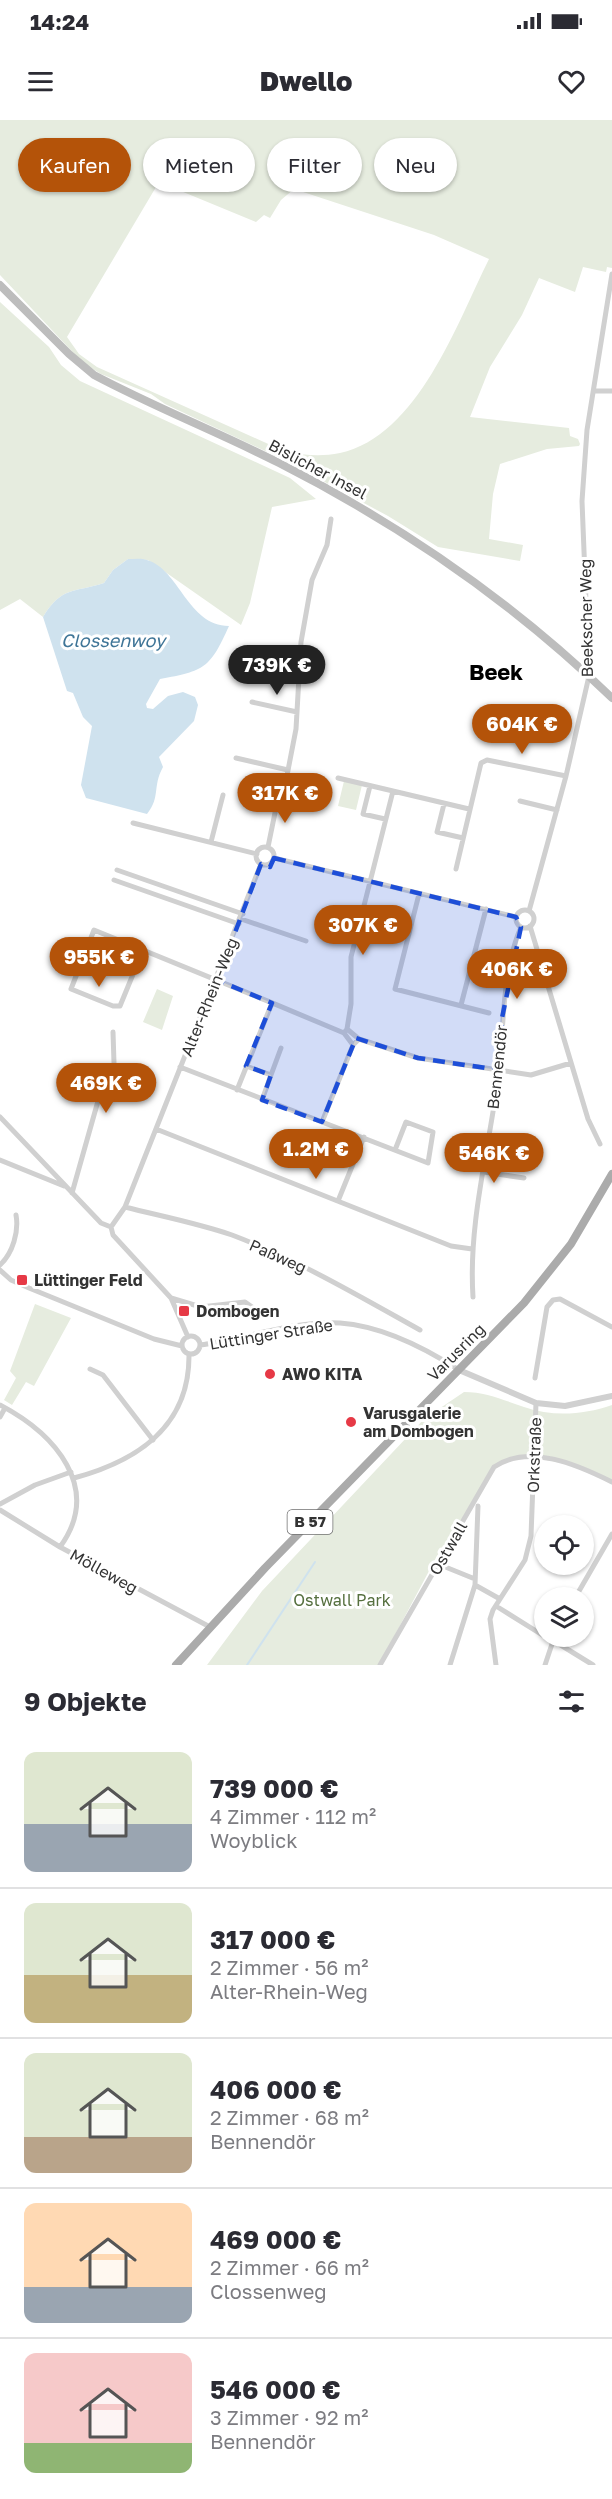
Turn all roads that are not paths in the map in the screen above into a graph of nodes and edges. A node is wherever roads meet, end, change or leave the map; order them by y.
1 (612, 274) edge
2 (0, 285) edge
3 (594, 390) junction
4 (612, 391) edge
5 (331, 519) dead end
6 (590, 676) junction
7 (612, 698) edge
8 (252, 702) dead end
9 (297, 712) junction
10 (236, 758) dead end
11 (288, 770) junction
12 (566, 776) junction
13 (338, 778) dead end
14 (370, 786) junction
15 (393, 791) junction
16 (223, 795) dead end
17 (520, 801) dead end
18 (444, 804) junction
19 (469, 809) junction
20 (557, 810) junction
21 (386, 819) junction
22 (133, 823) dead end
23 (463, 838) junction
24 (211, 842) junction
25 (268, 847) junction
26 (257, 854) junction
27 (274, 858) junction
28 (261, 864) junction
29 (456, 869) dead end
30 (117, 870) dead end
31 (114, 880) dead end
32 (370, 881) junction
33 (419, 894) junction
34 (486, 909) junction
35 (529, 911) junction
36 (516, 917) junction
37 (241, 919) junction
38 (530, 926) junction
39 (521, 927) junction
40 (306, 941) dead end
41 (143, 950) junction
42 (217, 980) junction
43 (272, 1002) junction
44 (461, 1005) junction
45 (489, 1013) dead end
46 (345, 1031) junction
47 (113, 1032) dead end
48 (359, 1039) junction
49 (353, 1045) junction
50 (281, 1048) dead end
51 (571, 1062) junction
52 (180, 1066) junction
53 (246, 1066) junction
54 (499, 1070) junction
55 (271, 1076) junction
56 (237, 1090) junction
57 (262, 1100) junction
58 (0, 1117) edge
59 (322, 1122) junction
60 (156, 1129) junction
61 (364, 1137) junction
62 (489, 1137) junction
63 (523, 1142) dead end
64 (600, 1144) dead end
65 (395, 1150) junction
66 (0, 1160) edge
67 (484, 1172) junction
68 (612, 1174) edge
69 (524, 1178) dead end
70 (65, 1186) junction
71 (72, 1193) junction
72 (338, 1201) junction
73 (125, 1207) junction
74 (16, 1215) dead end
75 (111, 1227) junction
76 (472, 1249) junction
77 (0, 1265) edge
78 (0, 1270) edge
79 (473, 1297) dead end
80 (171, 1298) junction
81 (255, 1309) dead end
82 (612, 1327) edge
83 (420, 1330) dead end
84 (188, 1337) junction
85 (200, 1344) junction
86 (182, 1346) junction
87 (189, 1354) junction
88 (90, 1369) dead end
89 (459, 1370) junction
90 (535, 1378) dead end
91 (612, 1396) edge
92 (536, 1403) junction
93 (3, 1407) edge
94 (0, 1417) edge
95 (153, 1440) junction
96 (533, 1456) junction
97 (73, 1475) junction
98 (612, 1482) edge
99 (0, 1504) edge
100 (478, 1506) dead end
101 (0, 1510) edge
102 (612, 1534) edge
103 (60, 1547) junction
104 (438, 1564) junction
105 (475, 1582) junction
106 (581, 1587) edge
107 (500, 1599) junction
108 (496, 1606) junction
109 (210, 1627) junction
110 (534, 1629) edge
111 (548, 1647) edge
112 (563, 1647) edge
113 (176, 1665) edge
114 (380, 1665) edge
115 (450, 1665) edge
116 (496, 1665) edge
117 (545, 1665) edge
118 (592, 1665) edge

1 - 3 street, Beekscher Weg
2 - 6 main road, Bislicher Insel
3 - 4 street
3 - 6 street, Beekscher Weg
5 - 9 street
6 - 7 main road, Bislicher Insel
6 - 12 street, Beekscher Weg
8 - 9 street
9 - 11 street
10 - 11 street
11 - 25 street
12 - 19 street
12 - 20 street, Beekscher Weg
13 - 14 street
14 - 15 street
14 - 21 street
15 - 18 street
15 - 21 street
16 - 24 street
17 - 20 street
18 - 19 street
18 - 23 street
19 - 23 street
20 - 35 street, Beekscher Weg
21 - 32 street
22 - 24 street
23 - 29 street
24 - 26 street
25 - 26 street
25 - 27 street
26 - 28 street
27 - 28 street
27 - 32 street
28 - 37 street, Alter-Rhein-Weg
30 - 37 street
31 - 37 street
32 - 33 street
32 - 46 street
33 - 34 street
33 - 44 street
34 - 36 street
34 - 44 street
35 - 36 street
35 - 38 street
36 - 39 street
37 - 40 street
37 - 42 street, Alter-Rhein-Weg
38 - 39 street
38 - 51 street
39 - 54 street, Bennendör
41 - 41 street
41 - 42 street
42 - 43 street
42 - 52 street, Alter-Rhein-Weg
43 - 46 street
43 - 53 street
44 - 45 street
46 - 48 street
46 - 49 street
47 - 71 street
48 - 49 street
48 - 54 street
49 - 59 street
50 - 55 street
51 - 54 street
51 - 64 street
52 - 56 street
52 - 60 street, Alter-Rhein-Weg
53 - 55 street
53 - 56 street
54 - 62 street, Bennendör
55 - 57 street
56 - 57 street
57 - 59 street
58 - 70 street
59 - 61 street
60 - 72 street
60 - 73 street, Alter-Rhein-Weg
61 - 65 street
61 - 72 street
62 - 63 street
62 - 67 street, Bennendör
65 - 65 street
66 - 70 street
67 - 69 street
67 - 76 street, Bennendör
68 - 89 main road, Varusring / B 57
70 - 71 street
71 - 75 street
72 - 76 street
73 - 75 street, Alter-Rhein-Weg
73 - 83 street, Paßweg
74 - 77 street
75 - 80 street
76 - 79 street, Bennendör
78 - 86 street
80 - 81 street
80 - 84 street
82 - 90 street
84 - 85 street, Lüttinger Straße
84 - 86 street, Lüttinger Straße
85 - 87 street, Lüttinger Straße
85 - 89 street, Lüttinger Straße
86 - 87 street, Lüttinger Straße
87 - 95 street
88 - 95 street
89 - 92 street, Lüttinger Straße
89 - 109 main road, Varusring / B 57
91 - 92 street, Lüttinger Straße
92 - 96 street, Orkstraße
93 - 94 street
93 - 97 street
95 - 97 street
96 - 98 street
96 - 104 street, Ostwall
96 - 107 street, Orkstraße
97 - 99 street
97 - 103 street
100 - 105 street
101 - 103 street, Mölleweg
102 - 106 street
103 - 109 street, Mölleweg
104 - 105 street
104 - 114 street, Ostwall
105 - 107 street
105 - 115 street
107 - 108 street, Orkstraße
108 - 110 street
108 - 116 street
109 - 113 main road, Varusring / B 57
111 - 117 street
112 - 118 street

